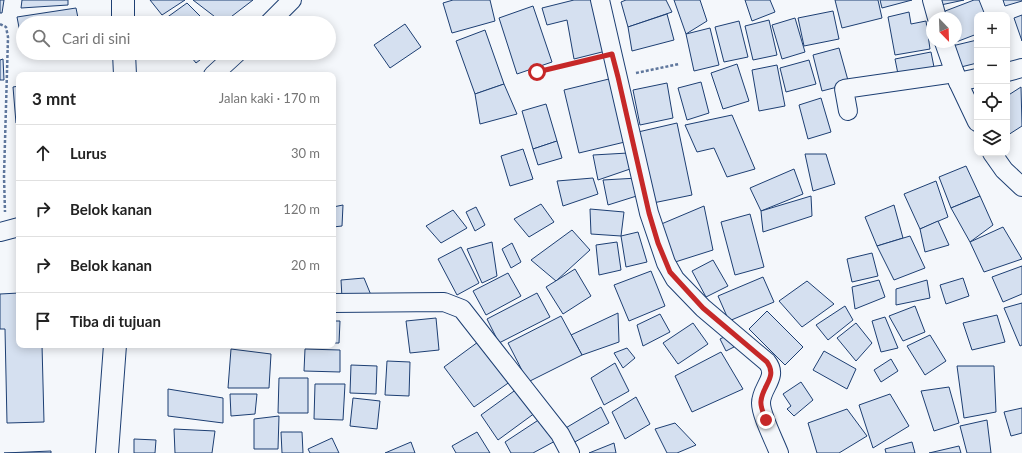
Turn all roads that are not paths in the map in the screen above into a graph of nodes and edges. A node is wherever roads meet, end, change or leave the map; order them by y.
1 (123, 0) edge
2 (292, 0) edge
3 (600, 0) edge
4 (932, 0) edge
5 (935, 12) edge
6 (123, 16) edge
7 (276, 16) edge
8 (946, 48) edge
9 (124, 60) edge
10 (229, 60) edge
11 (1022, 68) edge
12 (1010, 71) edge
13 (125, 72) edge
14 (216, 72) edge
15 (957, 77) junction
16 (974, 78) edge
17 (848, 111) dead end
18 (976, 120) edge
19 (994, 156) edge
20 (1022, 187) edge
21 (336, 302) edge
22 (115, 348) edge
23 (107, 453) edge
24 (570, 453) edge
25 (779, 453) edge

1 - 6 street
2 - 7 street
3 - 25 street
4 - 5 street
8 - 15 street
9 - 13 street
10 - 14 street
11 - 12 street
15 - 16 street
15 - 17 street
15 - 18 street
19 - 20 street
21 - 24 street
22 - 23 street

